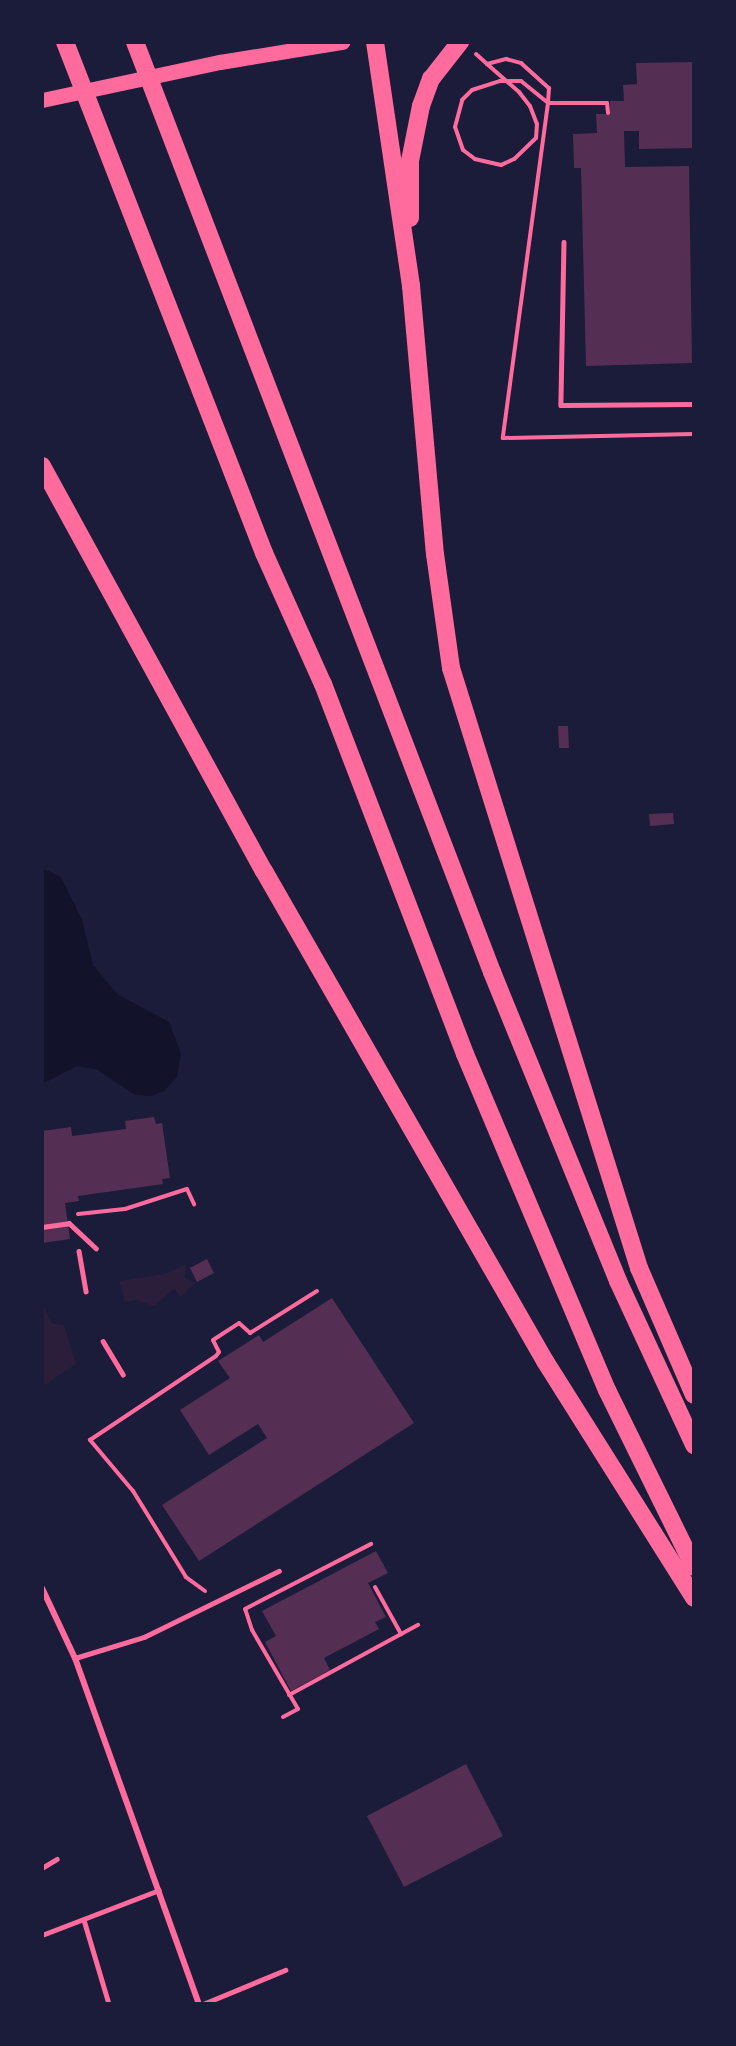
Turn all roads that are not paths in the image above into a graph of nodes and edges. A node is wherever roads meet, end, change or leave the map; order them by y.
1 (65, 42) edge
2 (135, 42) edge
3 (342, 42) edge
4 (375, 42) edge
5 (465, 46) edge
6 (42, 100) edge
7 (564, 242) dead end
8 (411, 286) junction
9 (694, 404) edge
10 (42, 466) edge
11 (42, 1227) edge
12 (96, 1248) dead end
13 (79, 1251) dead end
14 (86, 1291) dead end
15 (103, 1341) dead end
16 (123, 1374) dead end
17 (694, 1395) edge
18 (694, 1445) edge
19 (694, 1567) edge
20 (279, 1571) dead end
21 (42, 1588) edge
22 (694, 1598) edge
23 (75, 1658) junction
24 (57, 1859) dead end
25 (42, 1868) edge
26 (159, 1890) junction
27 (84, 1920) junction
28 (42, 1935) edge
29 (285, 1970) dead end
30 (109, 2004) edge
31 (201, 2004) edge

1 - 19 highway
2 - 18 highway
3 - 6 main road
4 - 8 highway
5 - 8 highway
7 - 9 lane
8 - 17 highway
10 - 22 highway
11 - 12 lane
13 - 14 lane
15 - 16 lane
20 - 23 lane
21 - 23 street
23 - 26 street
24 - 25 lane
26 - 27 lane
26 - 31 street
27 - 28 lane
27 - 30 lane
29 - 31 lane

